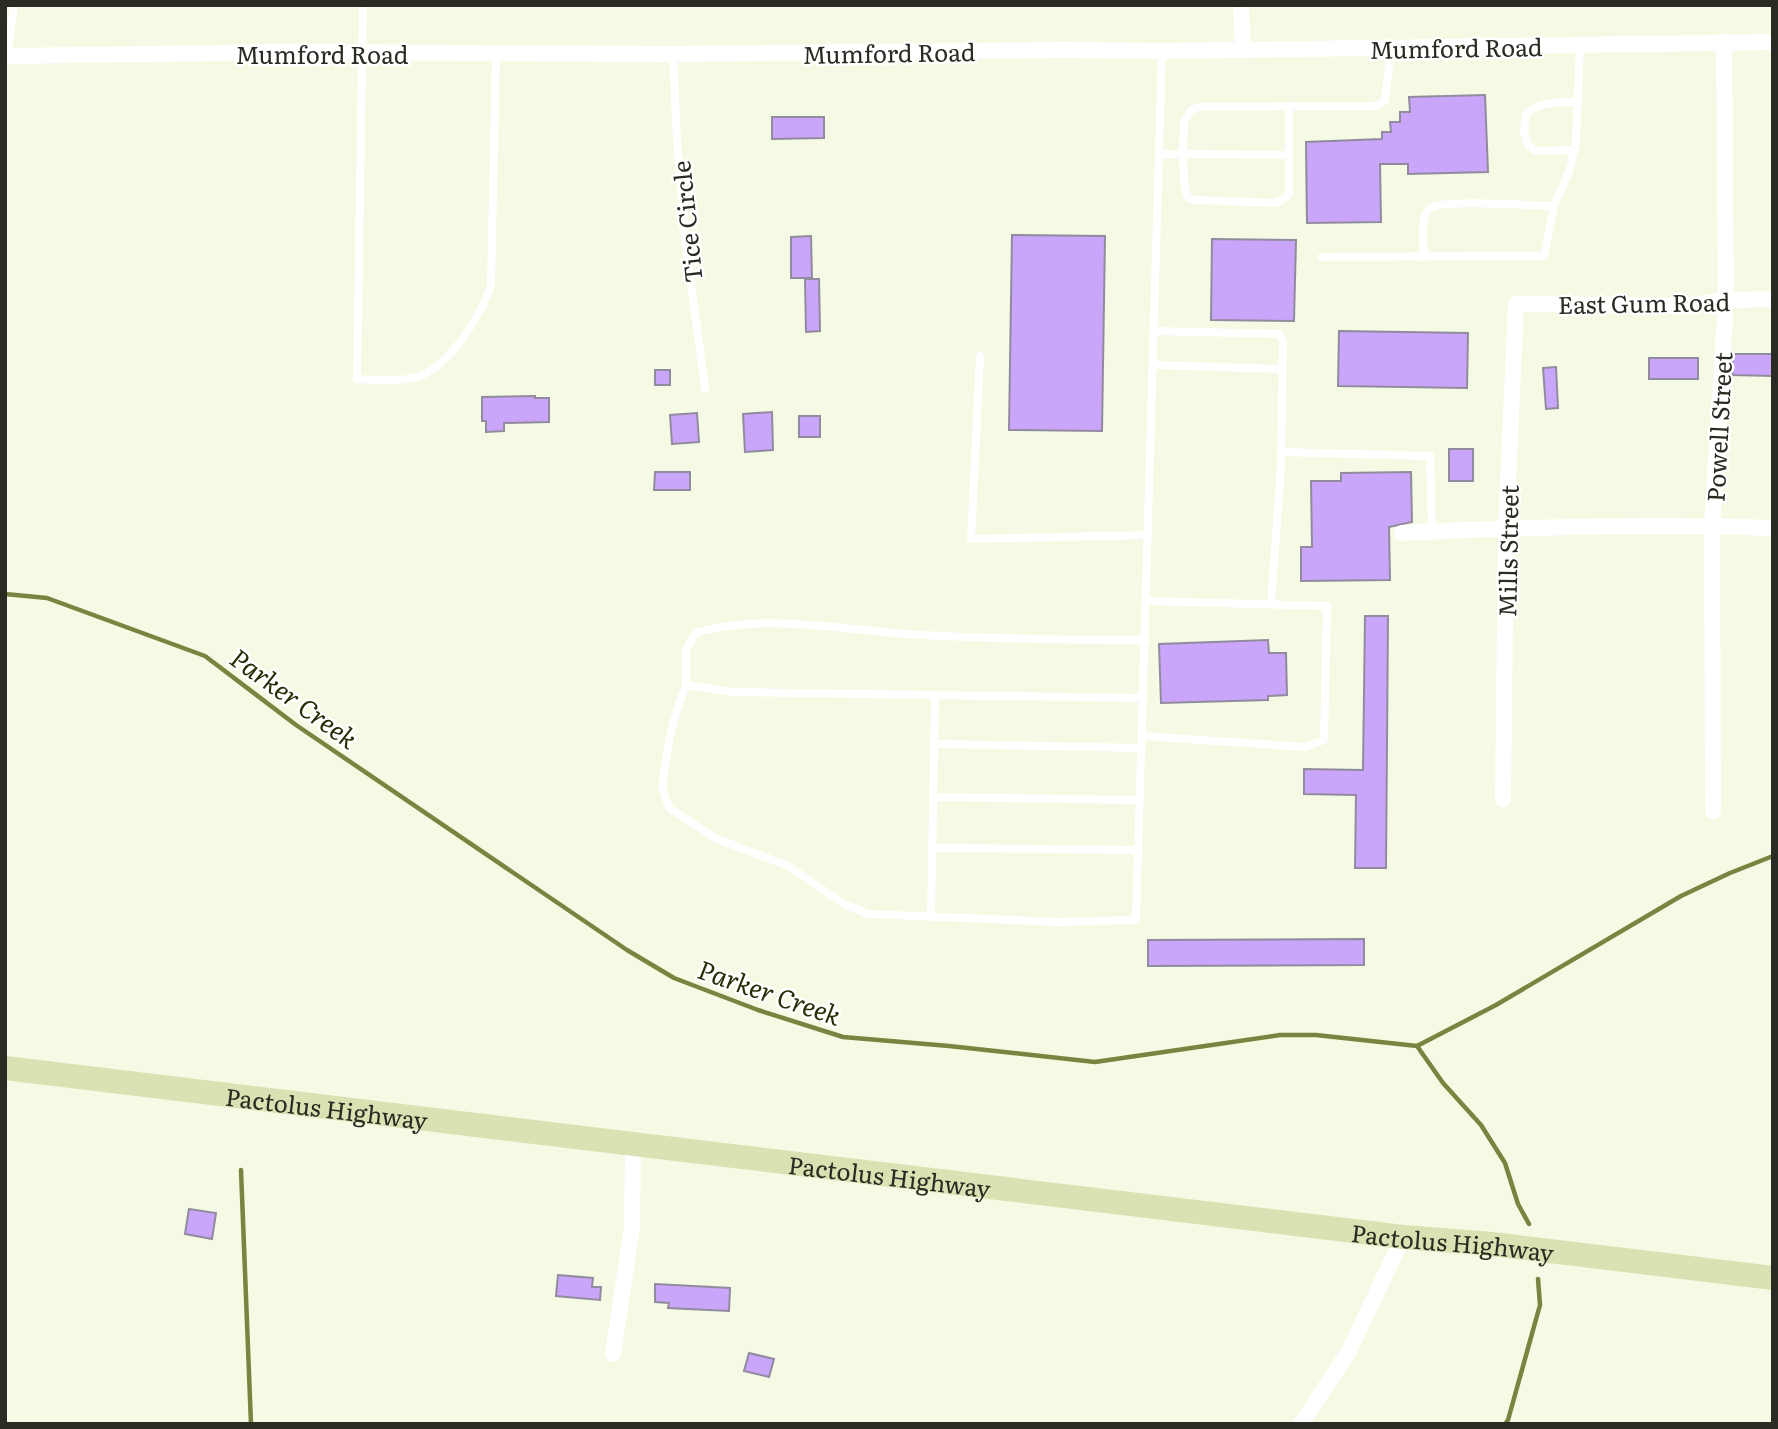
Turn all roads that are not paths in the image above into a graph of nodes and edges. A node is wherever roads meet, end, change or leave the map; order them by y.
1 (14, 5) edge
2 (363, 5) edge
3 (1241, 5) edge
4 (1724, 42) junction
5 (1773, 42) edge
6 (1580, 45) junction
7 (1391, 48) junction
8 (1242, 50) junction
9 (1162, 51) junction
10 (361, 54) junction
11 (496, 54) junction
12 (673, 54) junction
13 (6, 56) edge
14 (1578, 102) junction
15 (1289, 106) junction
16 (1574, 150) junction
17 (1183, 154) junction
18 (1159, 155) junction
19 (1289, 155) junction
20 (1554, 206) junction
21 (1322, 257) dead end
22 (1424, 257) junction
23 (1773, 299) edge
24 (1726, 300) junction
25 (1516, 304) joint
26 (1155, 331) junction
27 (980, 356) dead end
28 (1154, 365) junction
29 (1282, 369) junction
30 (705, 389) dead end
31 (1281, 452) junction
32 (1712, 525) junction
33 (1506, 528) junction
34 (1773, 528) edge
35 (1432, 532) junction
36 (1402, 533) dead end
37 (1149, 535) junction
38 (1147, 601) junction
39 (1271, 604) junction
40 (1146, 640) junction
41 (687, 685) junction
42 (935, 696) junction
43 (1143, 698) junction
44 (1142, 736) junction
45 (934, 744) junction
46 (1142, 748) junction
47 (933, 797) junction
48 (1503, 799) dead end
49 (1140, 800) junction
50 (1713, 811) dead end
51 (933, 848) junction
52 (1139, 850) junction
53 (932, 917) junction
54 (5, 1068) edge
55 (633, 1145) junction
56 (1404, 1237) junction
57 (1773, 1278) edge
58 (613, 1354) dead end
59 (1301, 1424) edge

1 - 13 lane
2 - 10 lane
3 - 8 street
4 - 5 street, Mumford Road
4 - 6 street, Mumford Road
4 - 24 street, Powell Street
6 - 7 street, Mumford Road
6 - 14 lane
7 - 8 street, Mumford Road
7 - 15 lane
8 - 9 street, Mumford Road
9 - 12 street, Mumford Road
9 - 18 lane
10 - 11 street, Mumford Road
10 - 11 lane
10 - 13 street, Mumford Road
11 - 12 street, Mumford Road
12 - 30 lane, Tice Circle
14 - 16 lane
14 - 16 lane
15 - 17 lane
15 - 19 lane
16 - 20 lane
17 - 18 lane
17 - 19 lane
17 - 19 lane
18 - 26 lane
20 - 22 lane
20 - 22 lane
21 - 22 lane
23 - 24 street, East Gum Road
24 - 25 street, East Gum Road
24 - 32 street, Powell Street
25 - 33 street, Mills Street
26 - 28 lane
26 - 29 lane
27 - 37 lane
28 - 29 lane
28 - 37 lane
29 - 31 lane
31 - 35 lane
31 - 39 lane
32 - 33 street
32 - 34 street
32 - 50 street, Powell Street
33 - 35 street
33 - 48 street, Mills Street
35 - 36 street
37 - 38 lane
38 - 39 lane
38 - 40 lane
39 - 44 lane
40 - 41 lane
40 - 43 lane
41 - 42 lane
41 - 53 lane
42 - 43 lane
42 - 45 lane
43 - 44 lane
44 - 46 lane
45 - 46 lane
45 - 47 lane
46 - 49 lane
47 - 49 lane
47 - 51 lane
49 - 52 lane
51 - 52 lane
51 - 53 lane
52 - 53 lane
54 - 55 main road, Pactolus Highway
55 - 56 main road, Pactolus Highway
55 - 58 street
56 - 57 main road, Pactolus Highway
56 - 59 street

